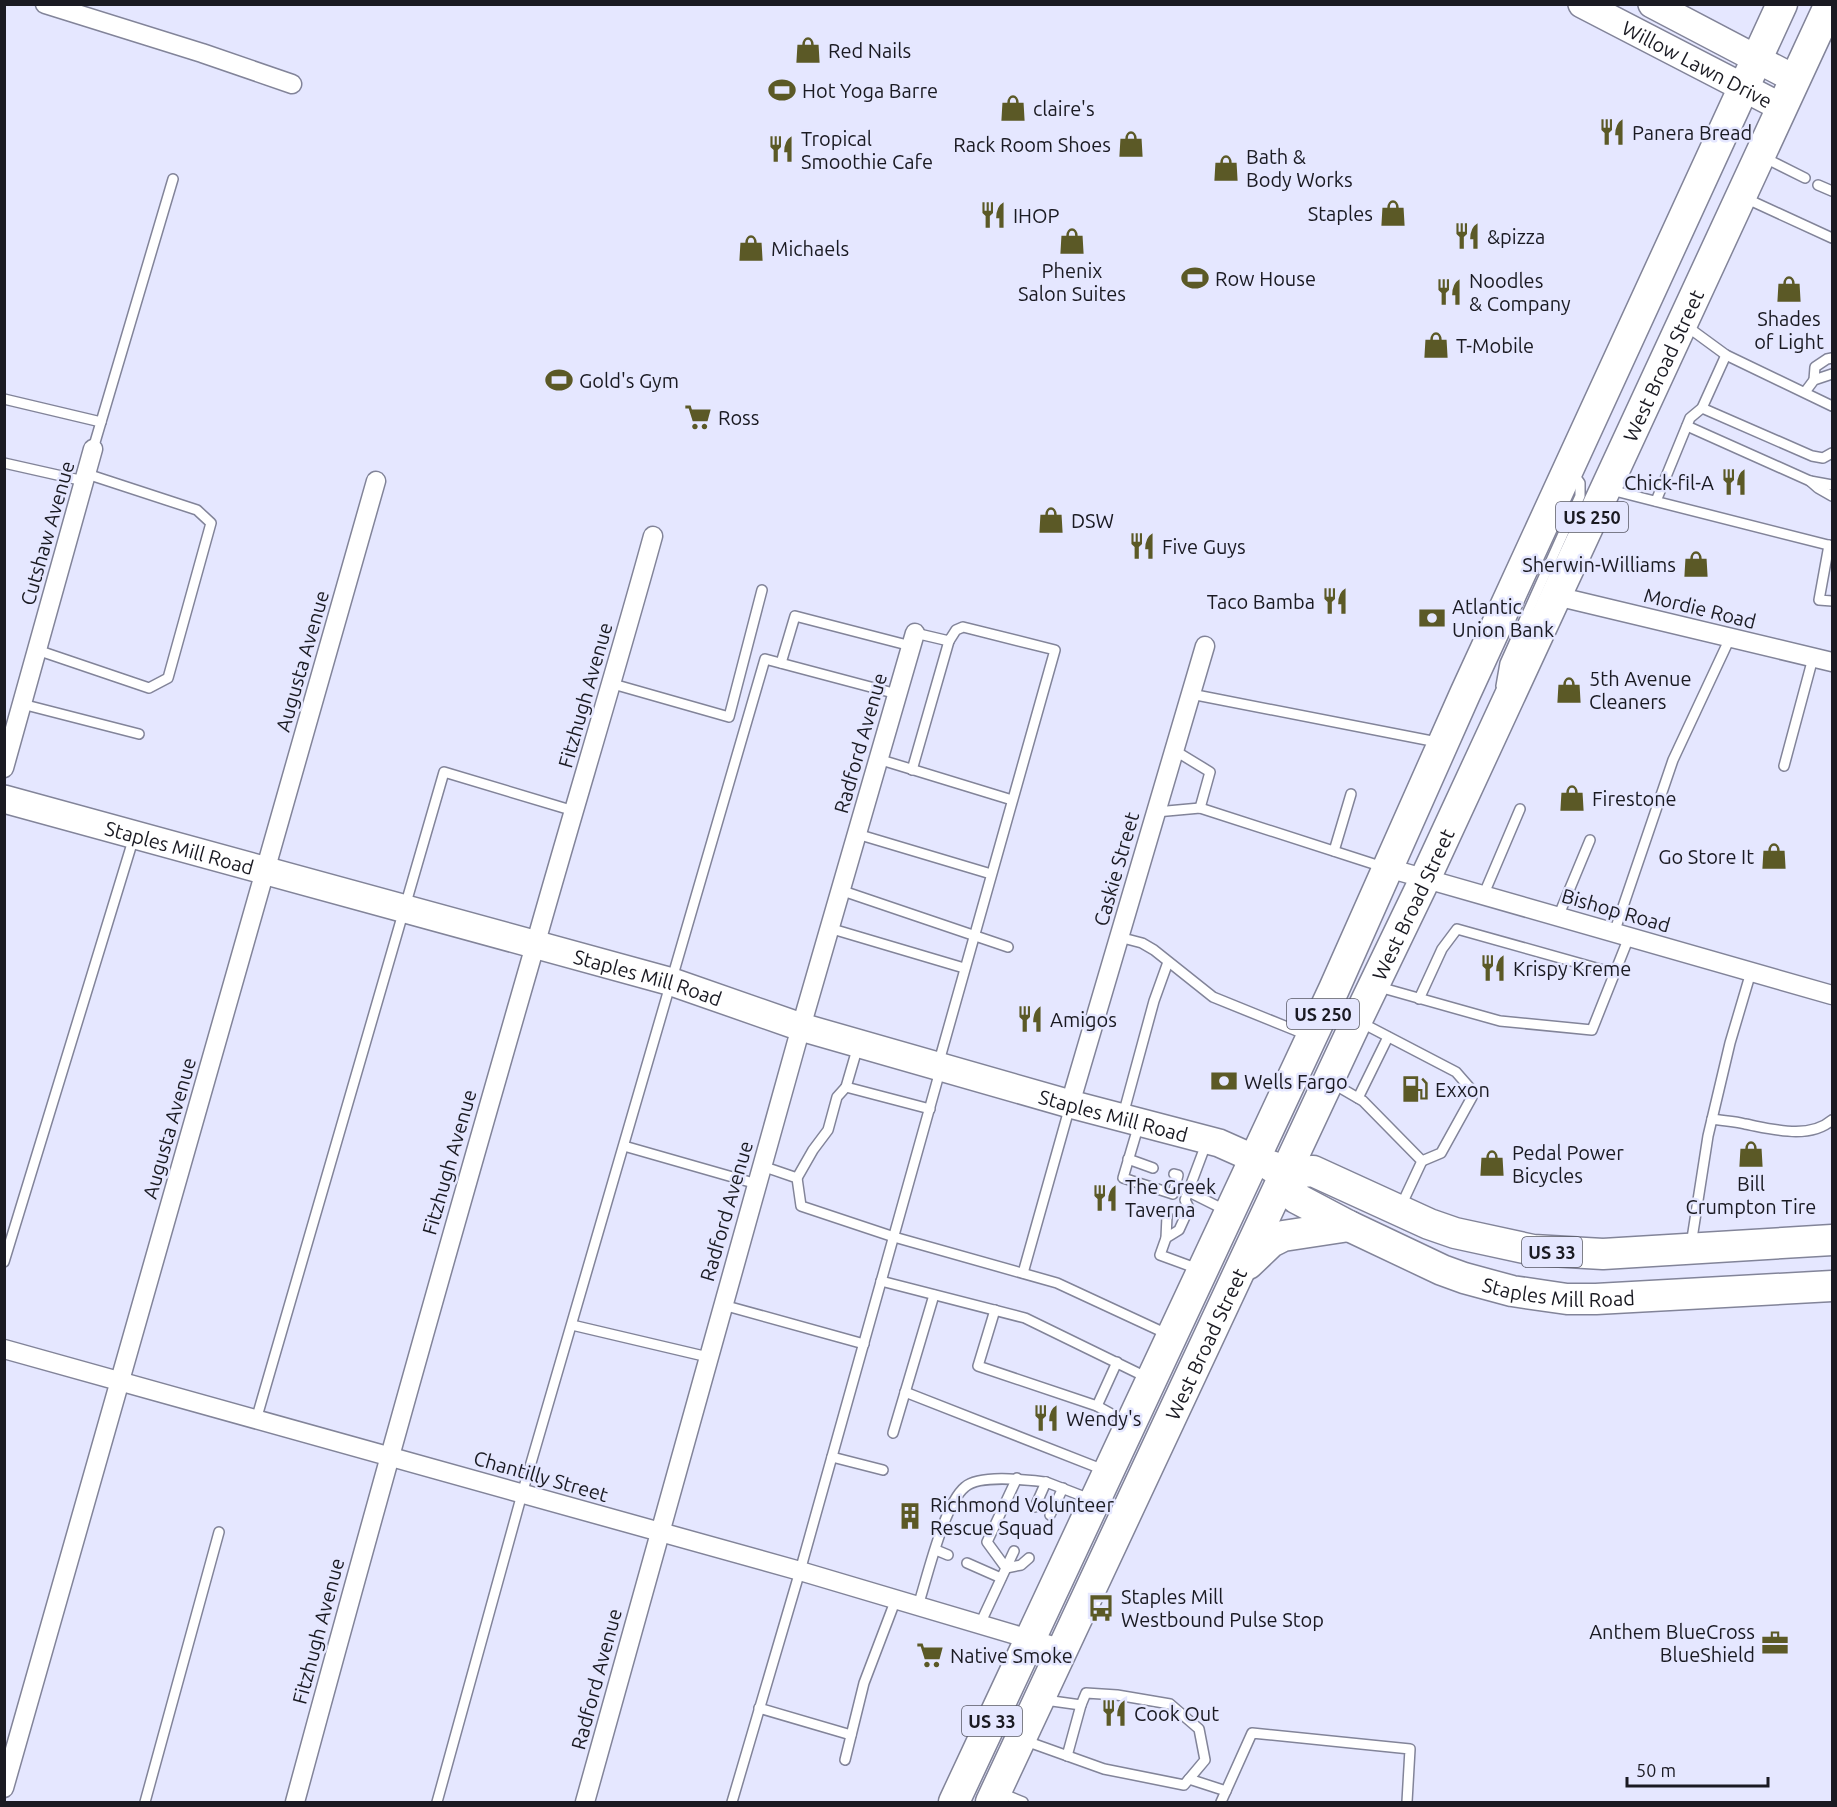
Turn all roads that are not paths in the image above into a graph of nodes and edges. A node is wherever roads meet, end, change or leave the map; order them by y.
1 (45, 4) edge
2 (1582, 4) edge
3 (1652, 4) edge
4 (1782, 4) edge
5 (1830, 4) edge
6 (1757, 59) junction
7 (1795, 79) junction
8 (292, 84) dead end
9 (1744, 87) junction
10 (1781, 107) junction
11 (1759, 155) junction
12 (1805, 178) dead end
13 (173, 179) dead end
14 (1818, 185) dead end
15 (1833, 191) edge
16 (1740, 196) junction
17 (1833, 238) edge
18 (1682, 323) junction
19 (1726, 355) junction
20 (1833, 358) edge
21 (1833, 374) edge
22 (1814, 380) junction
23 (1805, 392) junction
24 (4, 399) edge
25 (1833, 406) edge
26 (1702, 408) junction
27 (101, 422) junction
28 (1687, 426) junction
29 (93, 449) joint
30 (1833, 453) edge
31 (4, 463) edge
32 (1568, 470) junction
33 (86, 478) junction
34 (376, 481) dead end
35 (1810, 481) junction
36 (1833, 485) edge
37 (1606, 489) junction
38 (1833, 496) edge
39 (1656, 501) junction
40 (653, 536) dead end
41 (1831, 545) edge
42 (762, 590) dead end
43 (1556, 596) junction
44 (1833, 601) edge
45 (1730, 638) junction
46 (913, 639) junction
47 (950, 641) junction
48 (1205, 646) dead end
49 (37, 650) junction
50 (1813, 658) junction
51 (781, 663) junction
52 (1833, 663) edge
53 (613, 684) junction
54 (897, 694) junction
55 (1191, 694) junction
56 (22, 704) junction
57 (1494, 730) junction
58 (139, 734) dead end
59 (1443, 743) junction
60 (1174, 750) junction
61 (878, 759) junction
62 (1784, 766) dead end
63 (4, 768) edge
64 (912, 770) junction
65 (1351, 794) dead end
66 (4, 799) edge
67 (1012, 800) junction
68 (1200, 808) junction
69 (1520, 809) dead end
70 (574, 811) junction
71 (1156, 812) junction
72 (135, 834) junction
73 (857, 834) junction
74 (1590, 840) dead end
75 (1334, 851) junction
76 (1388, 868) junction
77 (266, 871) junction
78 (992, 874) junction
79 (1425, 879) junction
80 (840, 890) junction
81 (1483, 896) junction
82 (404, 909) junction
83 (1558, 917) junction
84 (830, 928) junction
85 (973, 935) junction
86 (1621, 935) junction
87 (1119, 937) junction
88 (535, 945) junction
89 (1008, 947) dead end
90 (1168, 962) junction
91 (964, 968) junction
92 (1751, 972) junction
93 (1614, 974) junction
94 (672, 982) junction
95 (1374, 985) junction
96 (1833, 995) edge
97 (1419, 999) junction
98 (1357, 1020) junction
99 (801, 1027) junction
100 (1312, 1037) junction
101 (1388, 1037) junction
102 (859, 1043) junction
103 (940, 1065) junction
104 (1329, 1081) junction
105 (846, 1087) junction
106 (1358, 1098) junction
107 (1070, 1104) junction
108 (930, 1109) junction
109 (1712, 1119) junction
110 (1131, 1120) junction
111 (1833, 1120) edge
112 (1207, 1140) junction
113 (624, 1146) junction
114 (1128, 1159) junction
115 (1255, 1159) junction
116 (1422, 1161) junction
117 (762, 1166) junction
118 (1153, 1168) dead end
119 (1285, 1173) junction
120 (1173, 1174) dead end
121 (797, 1178) junction
122 (757, 1184) junction
123 (1175, 1187) junction
124 (1182, 1197) junction
125 (1399, 1210) junction
126 (1230, 1213) junction
127 (1167, 1216) dead end
128 (1349, 1226) junction
129 (894, 1237) junction
130 (1166, 1238) junction
131 (1833, 1240) edge
132 (1691, 1248) junction
133 (4, 1262) edge
134 (1203, 1271) junction
135 (1239, 1272) junction
136 (1023, 1273) junction
137 (881, 1281) junction
138 (1833, 1286) edge
139 (934, 1295) junction
140 (723, 1305) junction
141 (995, 1310) junction
142 (572, 1325) junction
143 (1172, 1336) junction
144 (864, 1344) junction
145 (4, 1349) edge
146 (708, 1358) junction
147 (1117, 1362) junction
148 (1152, 1380) junction
149 (120, 1383) junction
150 (905, 1392) junction
151 (1097, 1406) junction
152 (256, 1420) junction
153 (1131, 1425) junction
154 (893, 1433) dead end
155 (389, 1456) junction
156 (832, 1457) junction
157 (883, 1470) dead end
158 (1109, 1472) junction
159 (1017, 1478) junction
160 (1046, 1482) junction
161 (1063, 1488) junction
162 (522, 1494) junction
163 (1095, 1501) junction
164 (1035, 1507) dead end
165 (1050, 1515) dead end
166 (219, 1532) dead end
167 (659, 1533) junction
168 (936, 1550) junction
169 (1014, 1551) dead end
170 (948, 1556) dead end
171 (1029, 1558) dead end
172 (967, 1563) dead end
173 (1006, 1569) junction
174 (800, 1571) junction
175 (1001, 1578) junction
176 (896, 1599) junction
177 (918, 1606) junction
178 (980, 1624) junction
179 (1031, 1639) junction
180 (1063, 1649) junction
181 (1039, 1700) junction
182 (1081, 1705) junction
183 (759, 1708) junction
184 (851, 1735) junction
185 (1021, 1739) junction
186 (1067, 1756) junction
187 (845, 1760) dead end
188 (1189, 1779) junction
189 (4, 1788) edge
190 (1226, 1791) junction
191 (1003, 1799) edge
192 (145, 1803) edge
193 (295, 1803) edge
194 (437, 1803) edge
195 (585, 1803) edge
196 (732, 1803) edge
197 (954, 1803) edge
198 (1221, 1803) edge
199 (1407, 1803) edge

1 - 8 street
2 - 9 street, Willow Lawn Drive
3 - 6 street, Willow Lawn Drive
4 - 6 main road, West Broad Street / US 250
5 - 7 main road, West Broad Street / US 250
6 - 7 street, Willow Lawn Drive
6 - 9 main road, West Broad Street / US 250
7 - 10 main road, West Broad Street / US 250
9 - 10 street, Willow Lawn Drive
9 - 32 main road, West Broad Street / US 250
10 - 11 main road, West Broad Street / US 250
11 - 12 lane
11 - 16 main road, West Broad Street / US 250
13 - 27 lane
14 - 15 lane
16 - 17 lane
16 - 18 main road, West Broad Street / US 250
18 - 19 lane
18 - 37 main road, West Broad Street / US 250
19 - 23 lane
19 - 26 lane
20 - 22 lane
21 - 22 lane
22 - 23 lane
23 - 25 lane
24 - 27 lane
26 - 28 lane
26 - 30 lane
27 - 29 lane
28 - 35 lane
28 - 39 lane
29 - 33 street, Cutshaw Avenue
31 - 33 lane
32 - 57 lane
32 - 59 main road, West Broad Street / US 250
33 - 49 street, Cutshaw Avenue
33 - 49 lane
34 - 77 street, Augusta Avenue
35 - 36 lane
35 - 38 lane
37 - 39 lane
37 - 43 main road, West Broad Street / US 250
39 - 41 lane
40 - 53 street, Fitzhugh Avenue
41 - 44 lane
42 - 53 lane
43 - 45 street, Mordie Road
43 - 57 main road, West Broad Street / US 250
45 - 50 street, Mordie Road
45 - 86 lane
46 - 47 lane
46 - 51 lane
46 - 54 street, Radford Avenue
47 - 64 lane
47 - 67 lane
48 - 55 street, Caskie Street
49 - 56 street, Cutshaw Avenue
50 - 52 street, Mordie Road
50 - 62 lane
51 - 54 lane
51 - 94 lane
53 - 70 street, Fitzhugh Avenue
54 - 61 street, Radford Avenue
55 - 59 lane
55 - 60 street, Caskie Street
56 - 58 lane
56 - 63 street, Cutshaw Avenue
57 - 79 main road, West Broad Street / US 250
59 - 76 main road, West Broad Street / US 250
60 - 68 lane
60 - 71 street, Caskie Street
61 - 64 lane
61 - 73 street, Radford Avenue
64 - 67 lane
65 - 75 lane
66 - 72 street, Staples Mill Road
67 - 78 lane
68 - 71 lane
68 - 75 lane
69 - 81 lane
70 - 82 lane
70 - 88 street, Fitzhugh Avenue
71 - 87 street, Caskie Street
72 - 77 street, Staples Mill Road
72 - 133 lane
73 - 78 lane
73 - 80 street, Radford Avenue
74 - 83 lane
75 - 76 lane
76 - 79 street, Bishop Road
76 - 100 main road, West Broad Street / US 250
77 - 82 street, Staples Mill Road
77 - 149 street, Augusta Avenue
78 - 85 lane
79 - 81 street, Bishop Road
79 - 95 main road, West Broad Street / US 250
80 - 84 street, Radford Avenue
80 - 85 lane
81 - 83 street, Bishop Road
82 - 88 street, Staples Mill Road
82 - 152 lane
83 - 86 street, Bishop Road
84 - 91 lane
84 - 99 street, Radford Avenue
85 - 89 lane
85 - 91 lane
86 - 92 street, Bishop Road
86 - 93 lane
87 - 90 lane
87 - 107 street, Caskie Street
88 - 94 street, Staples Mill Road
88 - 155 street, Fitzhugh Avenue
90 - 100 lane
90 - 110 lane
91 - 103 lane
92 - 96 street, Bishop Road
92 - 109 lane
93 - 97 lane
93 - 97 lane
94 - 99 street, Staples Mill Road
94 - 113 lane
95 - 97 lane
95 - 98 main road, West Broad Street / US 250
98 - 101 lane
98 - 104 main road, West Broad Street / US 250
99 - 102 street, Staples Mill Road
99 - 117 street, Radford Avenue
100 - 115 main road, West Broad Street / US 250
101 - 106 lane
101 - 116 lane
102 - 103 street, Staples Mill Road
102 - 105 lane
103 - 107 street, Staples Mill Road
103 - 108 lane
104 - 106 lane
104 - 119 main road, West Broad Street / US 250
105 - 108 lane
105 - 121 lane
106 - 116 lane
107 - 110 street, Staples Mill Road
107 - 136 lane
108 - 129 lane
109 - 111 lane
109 - 132 lane
110 - 112 street, Staples Mill Road
110 - 114 lane
112 - 115 street, Staples Mill Road
112 - 124 lane
113 - 122 lane
113 - 142 lane
114 - 118 lane
114 - 123 lane
115 - 119 main road, Staples Mill Road / US 33
115 - 126 main road, West Broad Street / US 33
116 - 125 lane
117 - 121 lane
117 - 122 street, Radford Avenue
119 - 125 main road, Staples Mill Road / US 33
119 - 128 main road, Staples Mill Road
119 - 135 main road, West Broad Street / US 250
120 - 123 lane
121 - 129 lane
122 - 140 street, Radford Avenue
123 - 124 lane
124 - 126 lane
124 - 130 lane
125 - 132 main road, Staples Mill Road / US 33
126 - 134 main road, West Broad Street / US 33
127 - 130 lane
128 - 135 main road, US 33
128 - 138 main road, Staples Mill Road / US 33
129 - 136 lane
129 - 137 lane
130 - 134 lane
131 - 132 main road, Staples Mill Road / US 33
134 - 143 main road, West Broad Street / US 33
135 - 180 main road, West Broad Street / US 33
136 - 143 lane
137 - 139 lane
137 - 144 lane
139 - 141 lane
139 - 150 lane
140 - 144 lane
140 - 146 street, Radford Avenue
141 - 147 lane
141 - 151 lane
142 - 146 lane
142 - 162 lane
143 - 148 main road, West Broad Street / US 33
144 - 156 lane
145 - 149 street, Chantilly Street
146 - 167 street, Radford Avenue
147 - 148 lane
147 - 151 lane
148 - 153 main road, West Broad Street / US 33
149 - 152 street, Chantilly Street
149 - 189 street, Augusta Avenue
150 - 154 lane
150 - 158 lane
151 - 153 lane
152 - 155 street, Chantilly Street
153 - 158 main road, West Broad Street / US 33
155 - 162 street, Chantilly Street
155 - 193 street, Fitzhugh Avenue
156 - 157 lane
156 - 174 lane
158 - 163 main road, West Broad Street / US 33
159 - 160 lane
159 - 168 lane
159 - 173 lane
160 - 161 lane
160 - 164 lane
161 - 163 lane
161 - 165 lane
162 - 167 street, Chantilly Street
162 - 194 lane
163 - 179 main road, West Broad Street / US 33
166 - 192 lane
167 - 174 street, Chantilly Street
167 - 195 street, Radford Avenue
168 - 170 lane
168 - 177 lane
169 - 173 lane
171 - 173 lane
172 - 175 lane
173 - 175 lane
174 - 176 street, Chantilly Street
174 - 183 lane
175 - 178 lane
176 - 177 street, Chantilly Street
176 - 184 lane
177 - 178 street, Chantilly Street
178 - 179 street, Chantilly Street
179 - 180 street, Chantilly Street
179 - 197 main road, West Broad Street / US 33
180 - 181 main road, West Broad Street / US 33
181 - 182 lane
181 - 185 main road, West Broad Street / US 33
182 - 186 lane
182 - 188 lane
183 - 184 lane
183 - 196 lane
184 - 187 lane
185 - 186 lane
185 - 191 main road, West Broad Street / US 33
186 - 188 lane
188 - 190 lane
190 - 198 lane
190 - 199 lane

